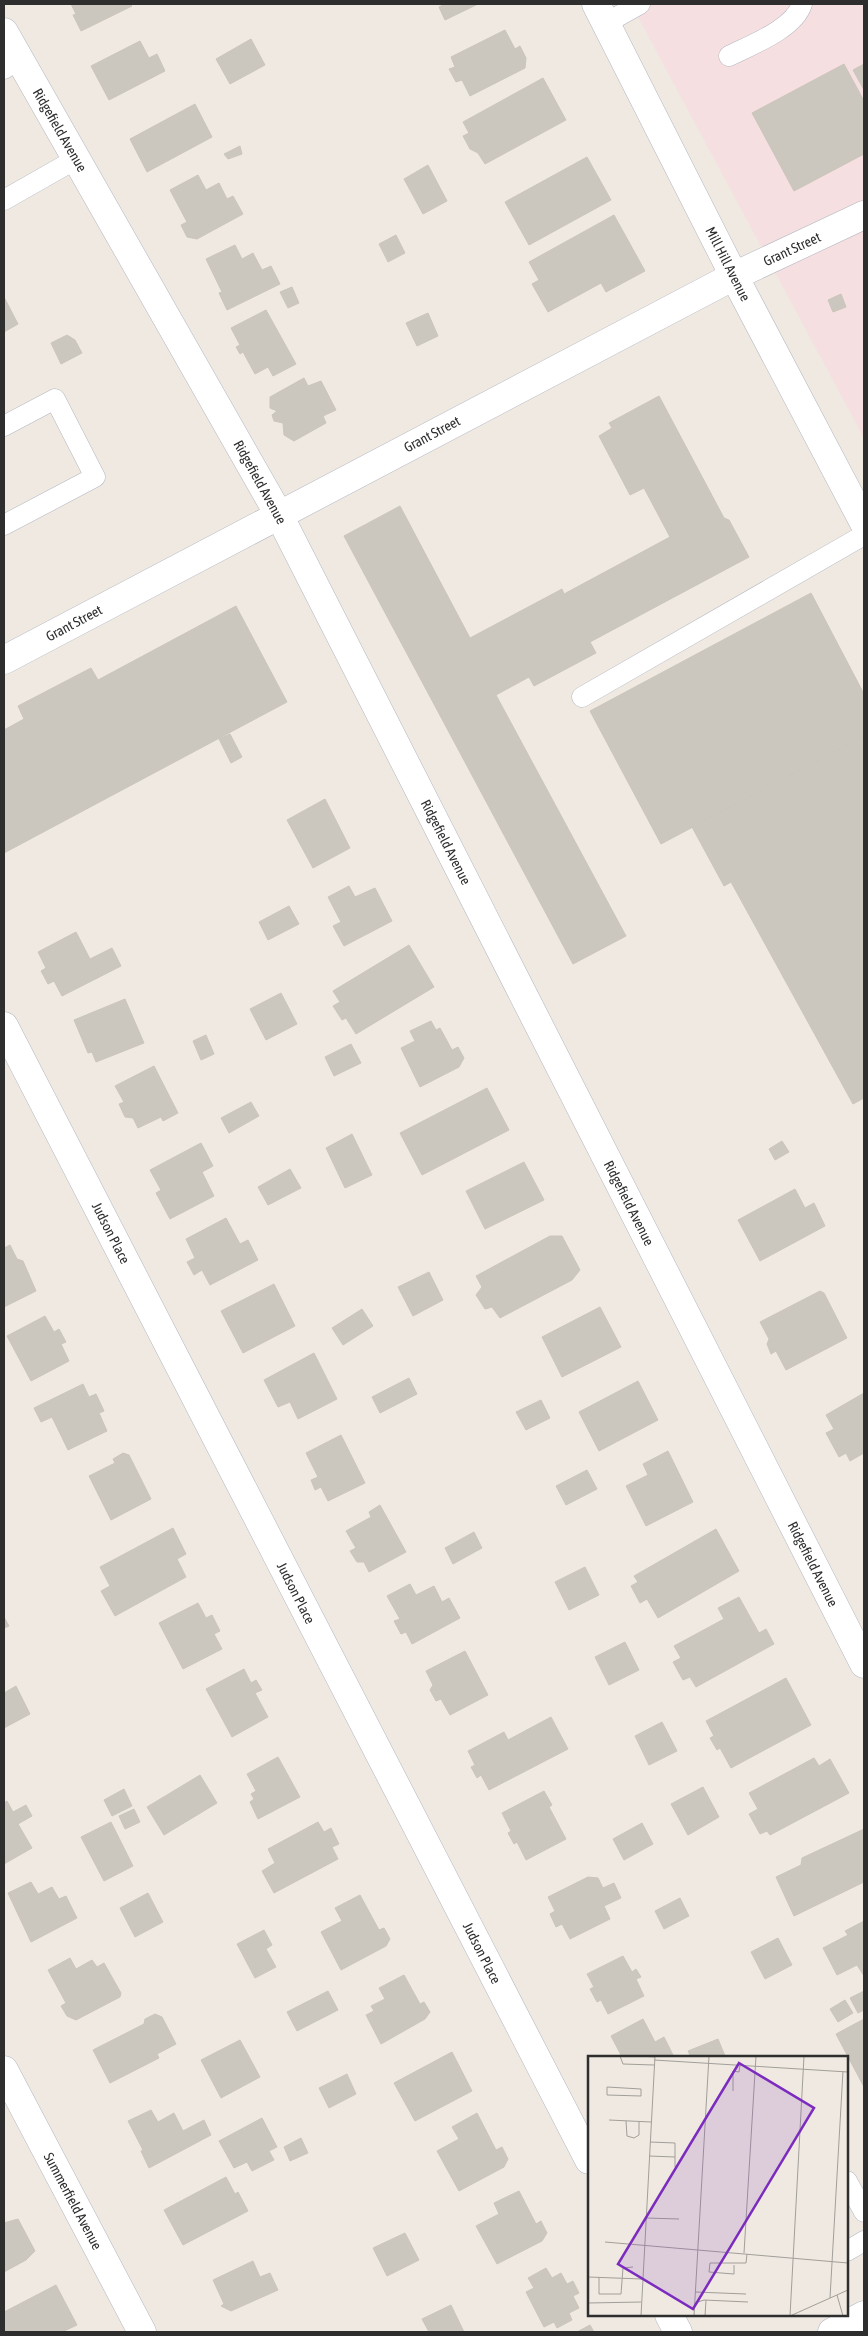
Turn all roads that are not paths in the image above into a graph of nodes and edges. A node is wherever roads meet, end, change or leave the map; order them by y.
1 (640, 4) edge
2 (802, 4) edge
3 (601, 13) edge
4 (4, 32) edge
5 (729, 56) dead end
6 (11, 64) edge
7 (76, 159) junction
8 (4, 200) edge
9 (864, 215) edge
10 (734, 276) junction
11 (4, 426) edge
12 (279, 515) junction
13 (864, 523) edge
14 (4, 525) edge
15 (864, 535) edge
16 (4, 660) edge
17 (582, 697) dead end
18 (4, 1026) edge
19 (864, 1664) edge
20 (4, 2070) edge
21 (588, 2158) edge
22 (848, 2183) edge
23 (864, 2212) edge
24 (864, 2242) edge
25 (848, 2250) edge
26 (670, 2316) edge
27 (142, 2332) edge
28 (678, 2332) edge

1 - 3 lane
2 - 5 lane
3 - 10 street, Mill Hill Avenue
4 - 6 street, Ridgefield Avenue
6 - 7 street, Ridgefield Avenue
7 - 8 lane
7 - 12 street, Ridgefield Avenue
9 - 10 street, Grant Street
10 - 12 street, Grant Street
10 - 13 street, Mill Hill Avenue
11 - 14 lane
12 - 16 street, Grant Street
12 - 19 street, Ridgefield Avenue
15 - 17 lane
18 - 21 street, Judson Place
20 - 27 street, Summerfield Avenue
22 - 23 lane
24 - 25 lane
26 - 28 street

